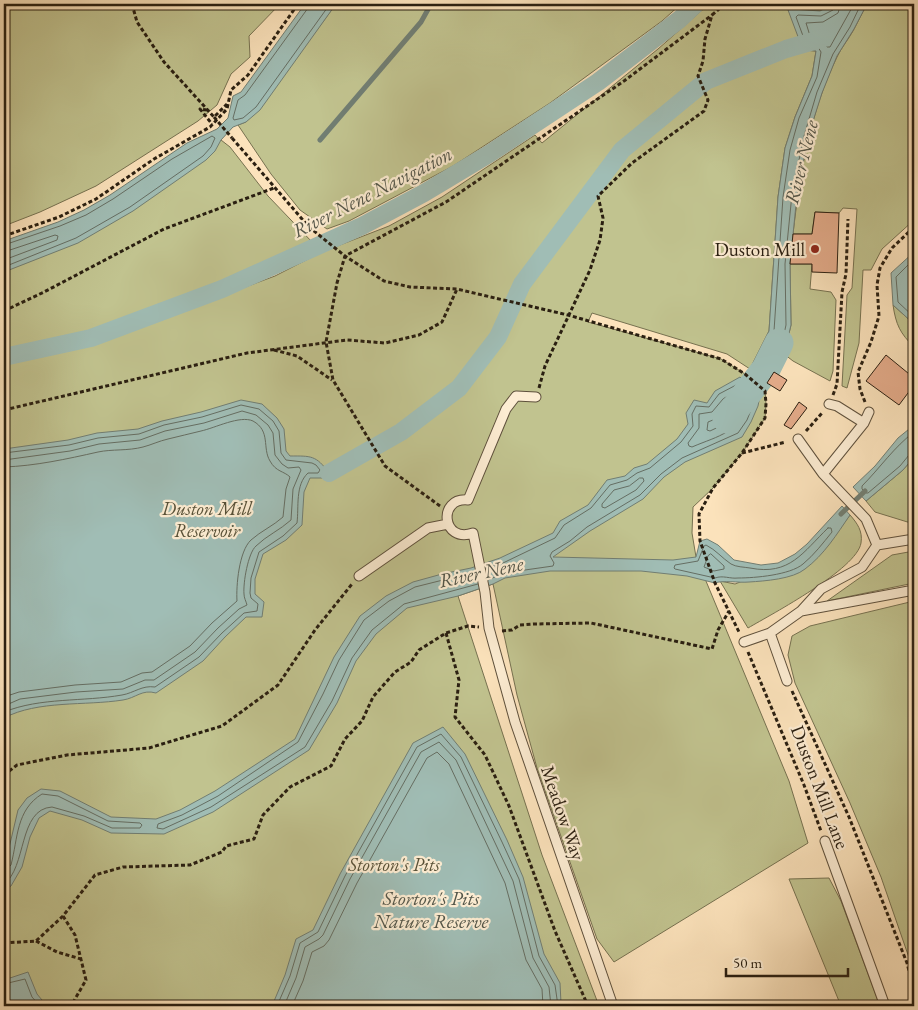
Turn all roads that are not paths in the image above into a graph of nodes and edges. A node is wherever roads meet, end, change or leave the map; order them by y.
1 (536, 397) road end
2 (828, 404) road end
3 (869, 412) road end
4 (864, 423) junction
5 (798, 439) road end
6 (823, 474) junction
7 (448, 524) junction
8 (914, 539) edge
9 (878, 545) junction
10 (359, 576) road end
11 (914, 590) edge
12 (801, 611) junction
13 (770, 633) junction
14 (744, 642) road end
15 (788, 681) road end
16 (825, 841) road end
17 (613, 1006) edge
18 (885, 1006) edge

1 - 7 lane
2 - 4 lane
3 - 4 lane
4 - 6 lane
5 - 6 lane
6 - 9 lane
7 - 10 lane
7 - 17 lane, Meadow Way
8 - 9 lane
9 - 12 lane
11 - 12 lane
12 - 13 lane
13 - 14 lane
13 - 15 lane
16 - 18 lane, Duston Mill Lane

